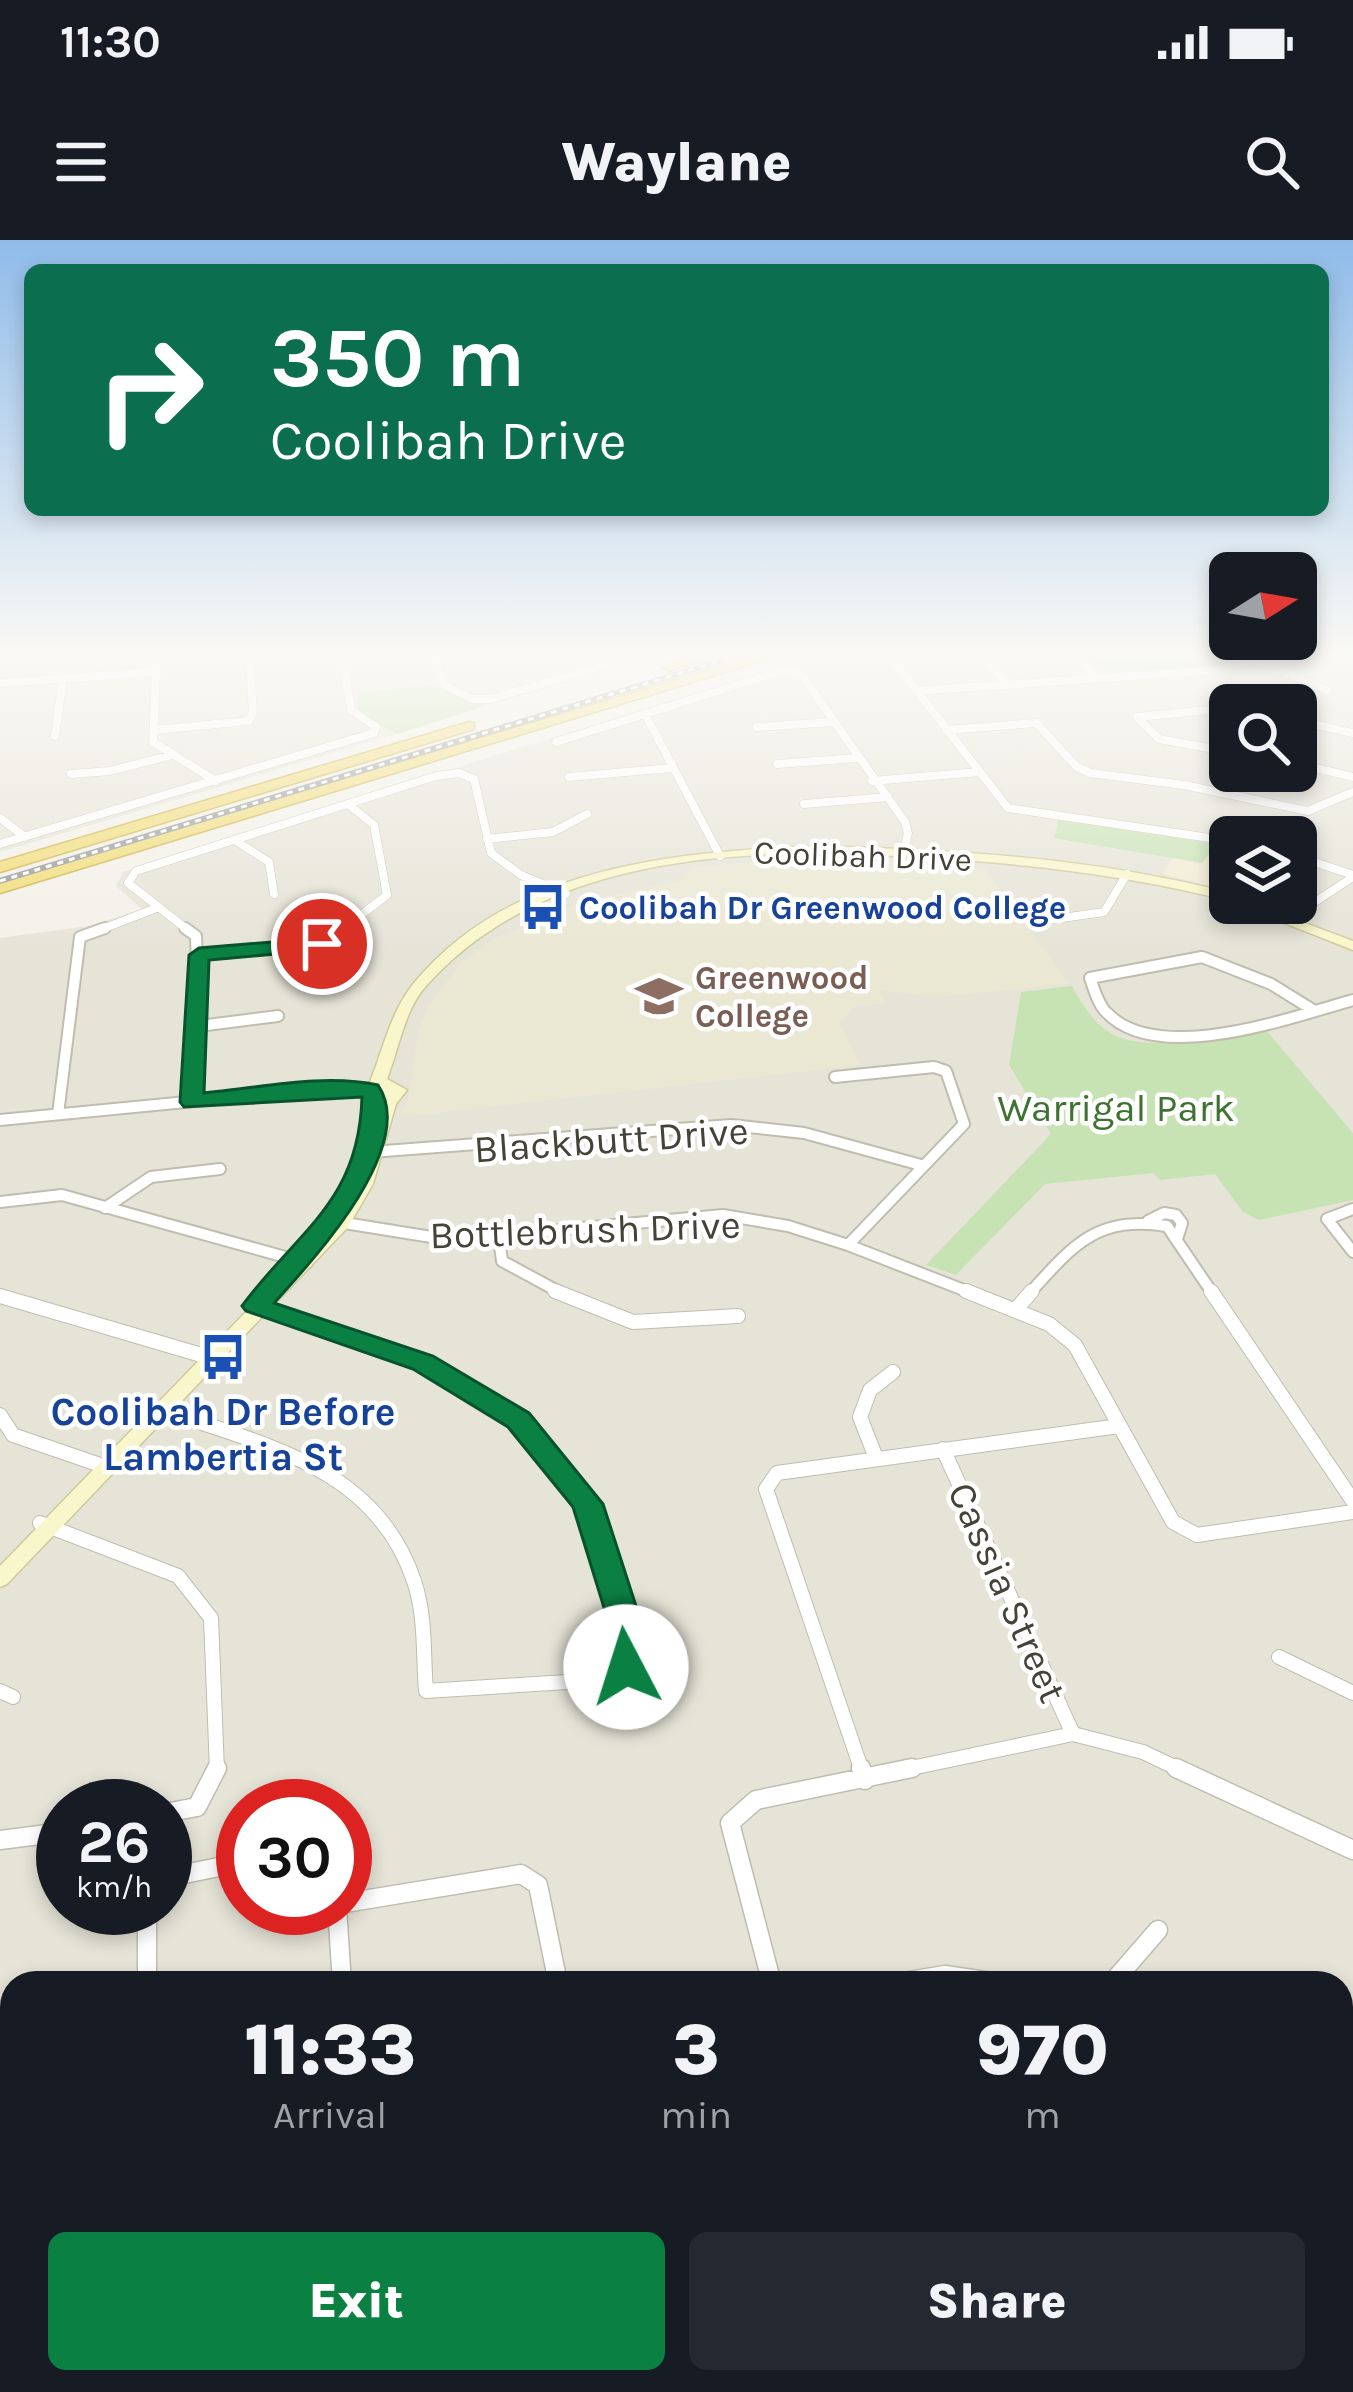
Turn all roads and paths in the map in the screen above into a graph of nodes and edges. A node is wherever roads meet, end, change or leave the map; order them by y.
1 (168, 751) edge
2 (311, 751) edge
3 (386, 751) edge
4 (454, 751) edge
5 (664, 751) edge
6 (853, 751) edge
7 (963, 751) edge
8 (1062, 751) edge
9 (172, 754) junction
10 (857, 758) junction
11 (777, 764) dead end
12 (672, 768) junction
13 (1317, 768) edge
14 (979, 772) junction
15 (71, 774) dead end
16 (569, 777) dead end
17 (1353, 777) edge
18 (216, 781) junction
19 (872, 781) junction
20 (1353, 792) edge
21 (888, 797) junction
22 (804, 804) dead end
23 (349, 805) junction
24 (587, 814) dead end
25 (0, 818) edge
26 (25, 837) junction
27 (1209, 838) edge
28 (487, 839) junction
29 (236, 841) junction
30 (0, 844) edge
31 (903, 853) junction
32 (719, 855) junction
33 (1317, 863) edge
34 (0, 867) edge
35 (1126, 876) junction
36 (1353, 876) edge
37 (0, 888) edge
38 (563, 892) junction
39 (274, 894) dead end
40 (1209, 894) edge
41 (1317, 900) edge
42 (159, 907) junction
43 (1048, 920) dead end
44 (1305, 924) edge
45 (1353, 944) edge
46 (199, 955) junction
47 (1353, 1000) edge
48 (1313, 1010) junction
49 (278, 1016) dead end
50 (199, 1026) junction
51 (835, 1077) dead end
52 (381, 1090) junction
53 (192, 1102) junction
54 (58, 1114) junction
55 (0, 1120) edge
56 (372, 1152) junction
57 (921, 1165) junction
58 (220, 1169) dead end
59 (0, 1202) edge
60 (105, 1208) junction
61 (1353, 1209) edge
62 (337, 1222) junction
63 (499, 1238) junction
64 (848, 1245) junction
65 (1353, 1252) edge
66 (304, 1262) junction
67 (0, 1296) edge
68 (260, 1307) junction
69 (1016, 1309) junction
70 (738, 1316) dead end
71 (210, 1358) junction
72 (893, 1372) dead end
73 (159, 1410) junction
74 (0, 1415) edge
75 (1119, 1426) junction
76 (943, 1449) junction
77 (876, 1458) junction
78 (104, 1466) junction
79 (1353, 1502) edge
80 (1353, 1512) edge
81 (45, 1525) junction
82 (0, 1564) edge
83 (0, 1579) edge
84 (1279, 1657) dead end
85 (1353, 1693) edge
86 (1072, 1734) junction
87 (865, 1780) junction
88 (192, 1808) edge
89 (36, 1835) edge
90 (0, 1840) edge
91 (1353, 1850) edge
92 (372, 1899) edge
93 (1158, 1930) dead end
94 (147, 1935) edge
95 (339, 1935) edge
96 (147, 1971) edge
97 (341, 1971) edge
98 (556, 1971) edge
99 (768, 1971) edge
100 (1122, 1971) edge

1 - 9 street
2 - 18 street
3 - 34 highway
4 - 37 highway
5 - 12 street
6 - 10 street
7 - 14 street
8 - 20 street
9 - 15 street
9 - 18 street
10 - 11 street
10 - 19 street
12 - 16 street
12 - 32 street
13 - 17 street
14 - 19 street
14 - 27 street
18 - 26 street
19 - 21 street
21 - 22 street
21 - 31 street
23 - 28 street
23 - 29 street
23 - 46 street
24 - 28 street
25 - 26 street
26 - 30 street
28 - 38 street
29 - 39 street
29 - 42 street
31 - 32 main road, Coolibah Drive
31 - 35 main road, Coolibah Drive
32 - 38 main road, Coolibah Drive
33 - 36 street
35 - 40 main road, Coolibah Drive
35 - 43 street
36 - 41 street
38 - 52 main road, Coolibah Drive
42 - 46 street
42 - 54 street
44 - 45 main road
46 - 50 street
47 - 48 street
48 - 48 street
49 - 50 street
50 - 53 street
51 - 57 street
52 - 53 street
52 - 56 main road, Coolibah Drive
53 - 54 street
54 - 55 street
56 - 57 street, Blackbutt Drive
56 - 62 main road, Coolibah Drive
57 - 64 street
58 - 60 street
59 - 60 street
60 - 66 street
61 - 65 street
62 - 63 street, Bottlebrush Drive
62 - 66 main road, Coolibah Drive
63 - 64 street, Bottlebrush Drive
63 - 70 street
64 - 69 street, Bottlebrush Drive
66 - 68 main road, Coolibah Drive
67 - 71 street
68 - 71 main road, Coolibah Drive
68 - 73 street
69 - 75 street, Bottlebrush Drive
69 - 79 street
71 - 73 main road, Coolibah Drive
72 - 77 street
73 - 78 main road, Coolibah Drive
74 - 78 street
75 - 76 street
75 - 80 street, Bottlebrush Drive
76 - 77 street
76 - 86 street, Cassia Street
77 - 87 street
78 - 81 main road, Coolibah Drive
81 - 82 main road, Coolibah Drive
81 - 83 main road, Coolibah Drive
81 - 88 street
84 - 85 street
86 - 87 street
86 - 91 street
87 - 99 street
89 - 90 street
92 - 98 street
93 - 100 street
94 - 96 street
95 - 97 street

